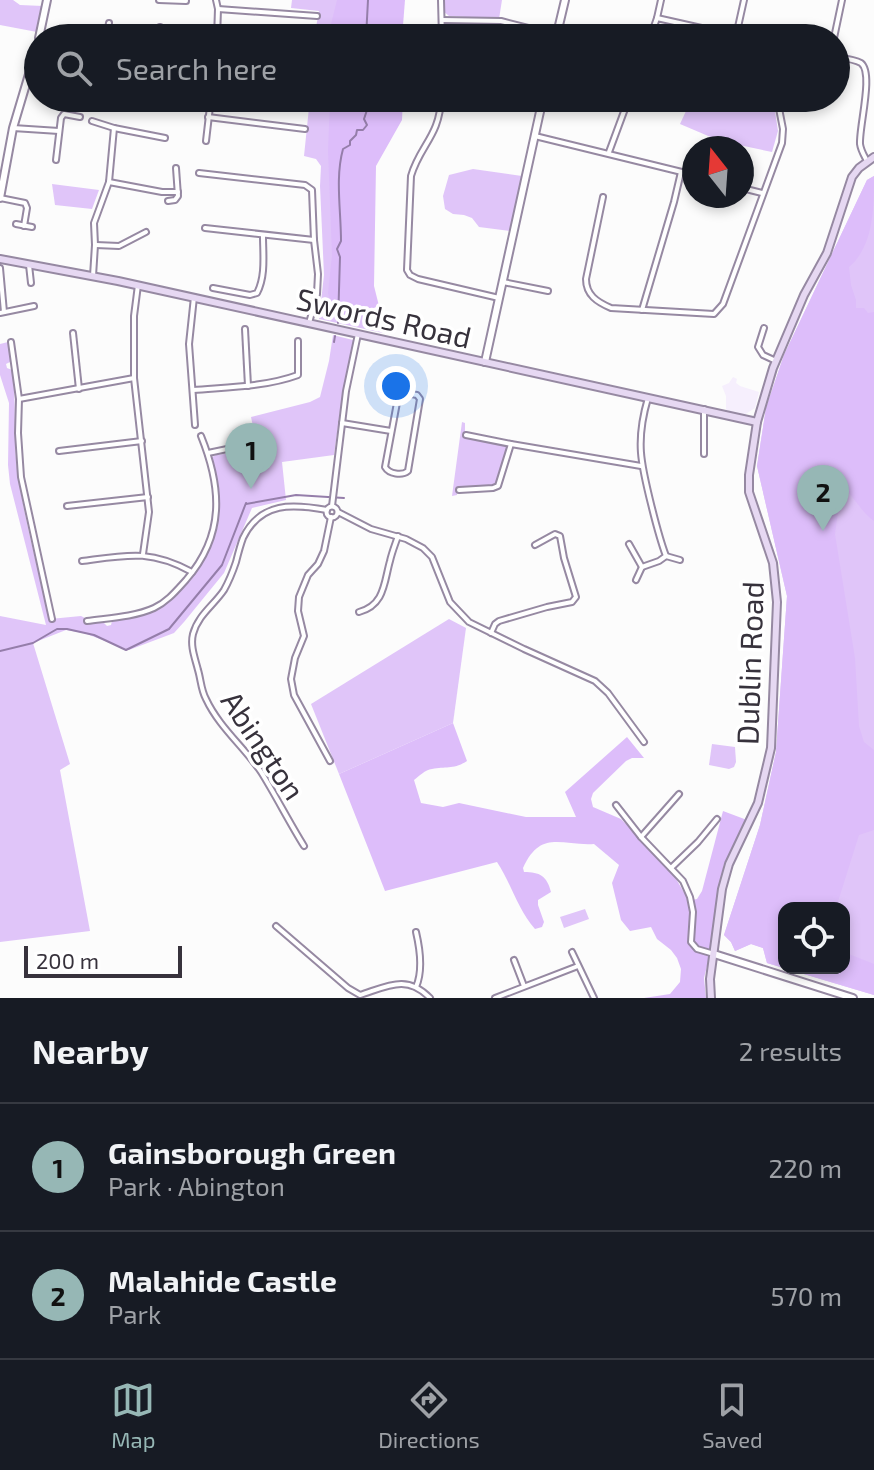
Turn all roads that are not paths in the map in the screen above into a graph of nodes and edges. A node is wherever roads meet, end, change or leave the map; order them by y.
1 (47, 0) edge
2 (159, 0) edge
3 (216, 0) edge
4 (441, 0) edge
5 (565, 0) edge
6 (661, 0) edge
7 (744, 0) edge
8 (842, 0) edge
9 (186, 1) edge
10 (218, 9) junction
11 (317, 16) dead end
12 (657, 18) junction
13 (442, 20) junction
14 (42, 24) edge
15 (217, 24) edge
16 (442, 24) edge
17 (512, 24) edge
18 (559, 24) edge
19 (655, 24) edge
20 (683, 24) edge
21 (739, 24) edge
22 (837, 24) edge
23 (850, 60) edge
24 (24, 95) edge
25 (209, 112) edge
26 (439, 112) edge
27 (540, 112) edge
28 (624, 112) edge
29 (780, 112) edge
30 (80, 117) dead end
31 (208, 117) junction
32 (92, 121) dead end
33 (13, 128) junction
34 (114, 128) junction
35 (305, 129) dead end
36 (59, 131) junction
37 (535, 136) junction
38 (165, 138) dead end
39 (206, 141) dead end
40 (609, 153) junction
41 (871, 159) edge
42 (56, 160) dead end
43 (176, 168) dead end
44 (681, 172) joint
45 (199, 173) dead end
46 (109, 182) junction
47 (754, 191) edge
48 (178, 192) junction
49 (762, 193) junction
50 (603, 197) dead end
51 (0, 198) edge
52 (168, 201) dead end
53 (16, 224) dead end
54 (24, 226) junction
55 (32, 227) dead end
56 (205, 228) dead end
57 (146, 232) dead end
58 (263, 236) junction
59 (314, 240) junction
60 (95, 245) junction
61 (0, 259) edge
62 (29, 265) junction
63 (0, 268) edge
64 (93, 276) junction
65 (502, 281) junction
66 (31, 283) dead end
67 (138, 285) junction
68 (213, 288) dead end
69 (548, 291) dead end
70 (194, 297) junction
71 (499, 298) junction
72 (34, 306) dead end
73 (642, 310) junction
74 (2, 312) edge
75 (309, 323) junction
76 (764, 328) dead end
77 (245, 329) dead end
78 (73, 333) dead end
79 (358, 334) junction
80 (298, 341) dead end
81 (11, 342) dead end
82 (776, 361) junction
83 (485, 362) junction
84 (134, 378) junction
85 (248, 386) junction
86 (79, 389) junction
87 (193, 390) junction
88 (648, 398) junction
89 (19, 399) junction
90 (704, 409) junction
91 (757, 422) junction
92 (342, 423) junction
93 (195, 425) dead end
94 (391, 431) junction
95 (466, 435) dead end
96 (201, 436) dead end
97 (142, 441) junction
98 (256, 443) dead end
99 (511, 444) junction
100 (59, 451) dead end
101 (208, 453) junction
102 (704, 454) dead end
103 (641, 466) junction
104 (459, 490) dead end
105 (148, 497) junction
106 (67, 506) dead end
107 (330, 508) junction
108 (338, 512) junction
109 (331, 517) junction
110 (398, 536) junction
111 (629, 544) dead end
112 (535, 545) dead end
113 (143, 554) junction
114 (666, 556) junction
115 (680, 560) dead end
116 (82, 561) dead end
117 (642, 567) junction
118 (192, 572) junction
119 (636, 580) dead end
120 (359, 612) dead end
121 (52, 619) dead end
122 (87, 621) dead end
123 (491, 633) junction
124 (644, 742) dead end
125 (330, 761) dead end
126 (679, 794) dead end
127 (616, 805) dead end
128 (717, 819) dead end
129 (641, 837) junction
130 (304, 846) dead end
131 (671, 868) junction
132 (276, 926) dead end
133 (416, 932) dead end
134 (572, 952) dead end
135 (714, 954) junction
136 (514, 960) dead end
137 (578, 966) junction
138 (524, 986) junction
139 (416, 987) junction
140 (430, 998) edge
141 (495, 998) edge
142 (594, 998) edge
143 (711, 998) edge
144 (853, 998) edge

1 - 14 street
2 - 9 street
3 - 10 street
4 - 13 street
5 - 18 street
6 - 12 street
7 - 21 street
8 - 22 street
10 - 11 street
10 - 15 street
12 - 19 street
12 - 20 street
13 - 16 street
13 - 17 street
23 - 41 street
24 - 33 street
25 - 31 street
26 - 71 street
27 - 37 street
28 - 40 street
29 - 49 street
30 - 36 street
31 - 35 street
31 - 39 street
32 - 34 street
33 - 36 street
33 - 51 street
34 - 38 street
34 - 46 street
36 - 42 street
37 - 40 street
37 - 65 street
40 - 44 street
41 - 82 main road, Dublin Road
43 - 48 street
44 - 73 street
45 - 59 street
46 - 48 street
46 - 60 street
47 - 49 street
48 - 52 street
49 - 73 street
50 - 73 street
51 - 54 street
53 - 54 street
54 - 55 street
56 - 58 street
57 - 60 street
58 - 59 street
58 - 68 street
59 - 75 street
60 - 64 street
61 - 62 main road, Swords Road
62 - 64 main road, Swords Road
62 - 66 street
63 - 74 street
64 - 67 main road, Swords Road
65 - 69 street
65 - 71 street
67 - 70 main road, Swords Road
67 - 84 street
70 - 75 main road, Swords Road
70 - 87 street
71 - 83 street
72 - 74 street
75 - 79 main road, Swords Road
76 - 82 street
77 - 85 street
78 - 86 street
79 - 83 main road, Swords Road
79 - 92 street
80 - 85 street
81 - 89 street
82 - 91 main road, Dublin Road
83 - 88 main road, Swords Road
84 - 86 street
84 - 97 street
85 - 87 street
86 - 89 street
87 - 93 street
88 - 90 main road, Swords Road
88 - 103 street
89 - 121 street
90 - 91 main road, Swords Road
90 - 102 street
91 - 135 main road, Dublin Road
92 - 94 street
92 - 107 street
94 - 94 street
95 - 99 street
96 - 101 street
97 - 100 street
97 - 105 street
98 - 101 street
99 - 103 street
99 - 104 street
101 - 118 street
103 - 114 street
105 - 106 street
105 - 113 street
107 - 108 street
107 - 109 street
107 - 130 street, Abington
108 - 109 street
108 - 110 street
109 - 125 street, Abington
110 - 120 street
110 - 123 street
111 - 117 street
112 - 123 street
113 - 116 street
113 - 118 street
114 - 115 street
114 - 117 street
117 - 119 street
118 - 122 street
123 - 124 street
126 - 129 street
127 - 129 street
128 - 131 street
129 - 131 street
131 - 135 street
132 - 139 street
133 - 139 street
134 - 137 street
135 - 143 main road, Dublin Road
135 - 144 street
136 - 138 street
137 - 138 street
137 - 142 street
138 - 141 street
139 - 140 street

